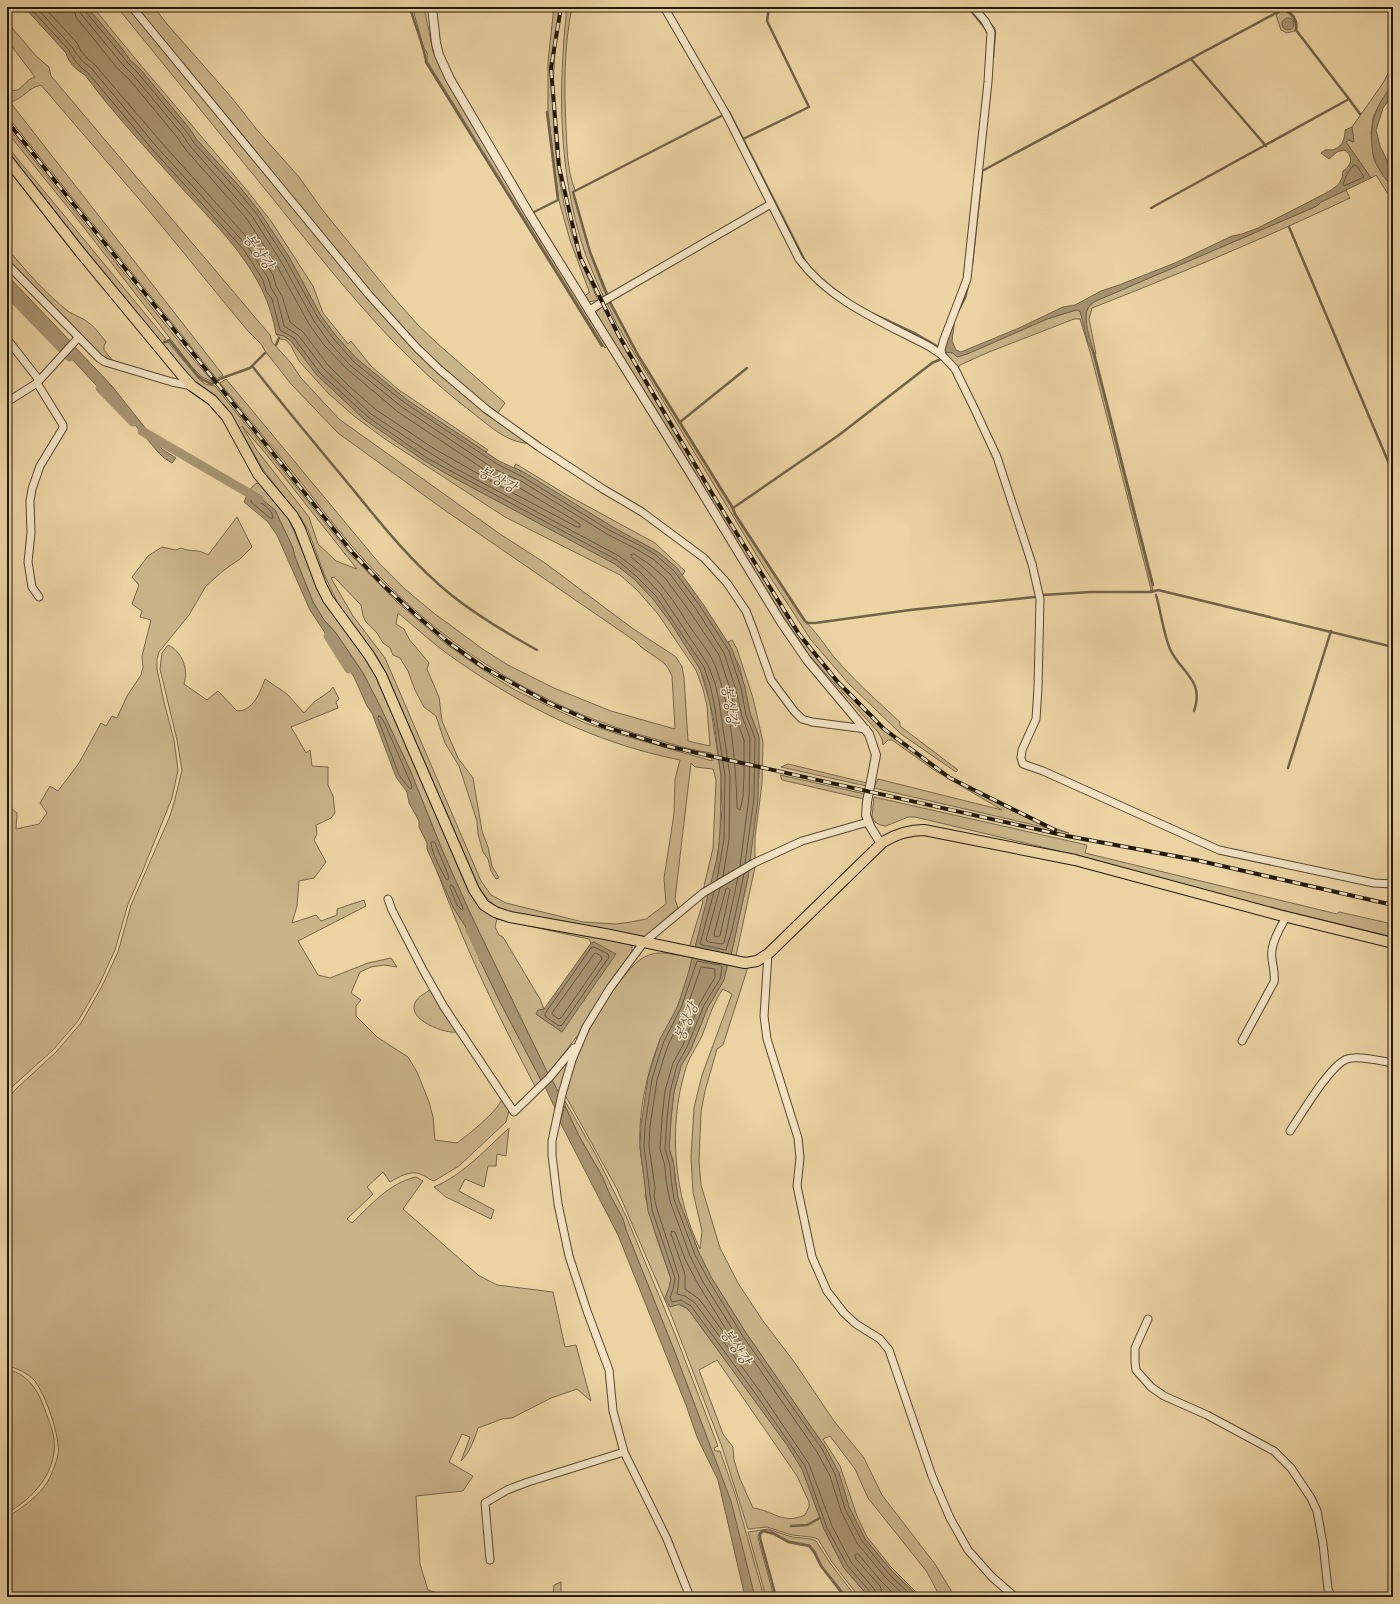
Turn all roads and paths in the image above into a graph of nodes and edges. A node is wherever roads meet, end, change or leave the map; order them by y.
1 (132, 7) edge
2 (432, 7) edge
3 (664, 7) edge
4 (973, 7) edge
5 (7, 159) edge
6 (771, 204) junction
7 (7, 264) edge
8 (589, 311) junction
9 (7, 338) edge
10 (76, 340) junction
11 (942, 355) junction
12 (38, 382) junction
13 (192, 386) junction
14 (7, 402) edge
15 (39, 597) dead end
16 (866, 729) junction
17 (868, 822) junction
18 (881, 844) junction
19 (1393, 884) edge
20 (388, 899) dead end
21 (1286, 917) junction
22 (644, 942) junction
23 (1393, 943) edge
24 (768, 954) junction
25 (1242, 1041) dead end
26 (578, 1043) junction
27 (1393, 1063) edge
28 (1290, 1131) dead end
29 (1148, 1319) dead end
30 (624, 1452) junction
31 (490, 1560) dead end
32 (690, 1597) edge
33 (1015, 1597) edge
34 (1331, 1597) edge

1 - 16 street
2 - 8 street
3 - 6 street
4 - 11 street
5 - 13 main road
6 - 8 street
6 - 11 street
7 - 10 street
8 - 16 street
9 - 12 street
10 - 12 street
10 - 13 street
11 - 19 street
12 - 14 street
12 - 15 street
13 - 22 main road
16 - 17 street
17 - 18 street
17 - 22 street
18 - 21 main road
18 - 24 main road
20 - 26 street
21 - 23 main road
21 - 25 street
22 - 24 main road
22 - 26 street
24 - 33 street
26 - 30 street
27 - 28 street
29 - 34 street
30 - 31 street
30 - 32 street

